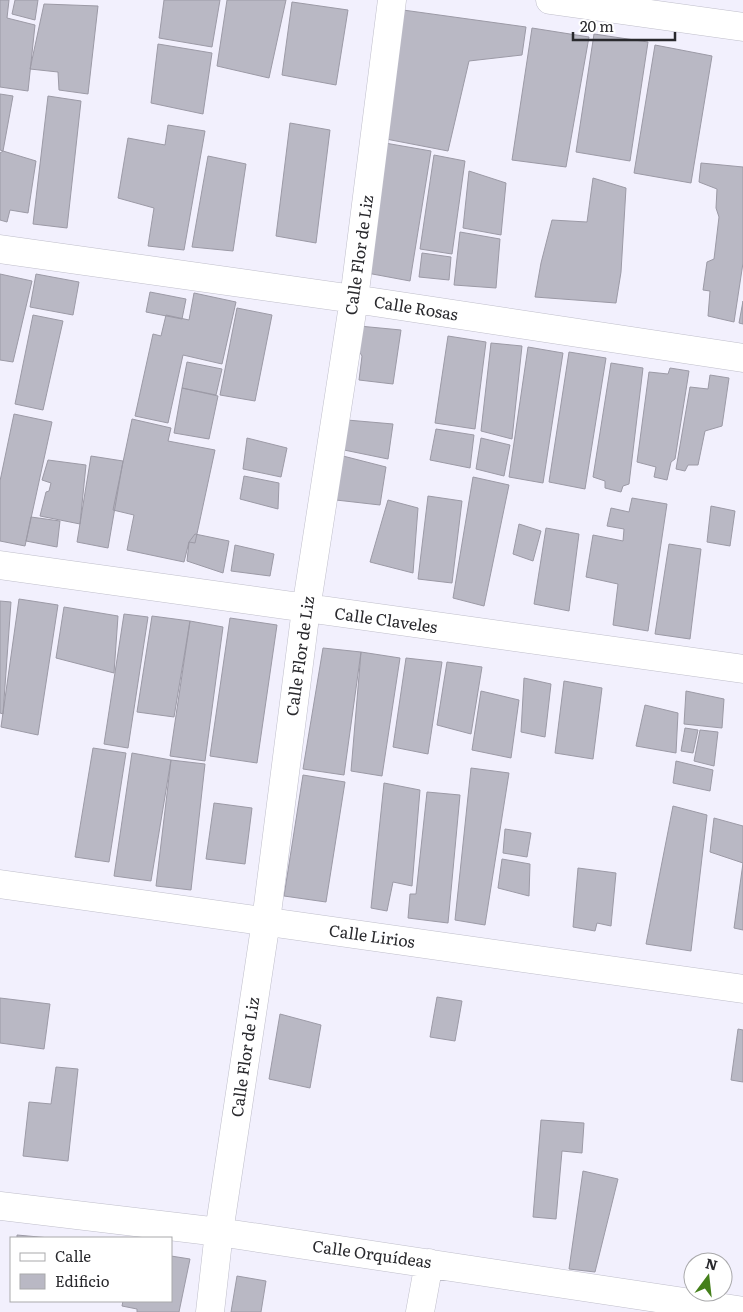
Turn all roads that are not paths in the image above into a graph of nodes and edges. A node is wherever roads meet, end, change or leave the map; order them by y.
1 (392, 0) edge
2 (550, 0) edge
3 (743, 27) edge
4 (0, 249) edge
5 (354, 298) junction
6 (743, 358) edge
7 (0, 565) edge
8 (306, 609) junction
9 (743, 669) edge
10 (0, 884) edge
11 (266, 921) junction
12 (743, 989) edge
13 (0, 1206) edge
14 (219, 1232) junction
15 (429, 1263) junction
16 (627, 1303) edge
17 (743, 1310) edge
18 (210, 1312) edge
19 (420, 1312) edge

1 - 5 street, Calle Flor de Liz
2 - 3 street
4 - 5 street, Calle Rosas
5 - 6 street, Calle Rosas
5 - 8 street, Calle Flor de Liz
7 - 8 street, Calle Claveles
8 - 9 street, Calle Claveles
8 - 11 street, Calle Flor de Liz
10 - 11 street, Calle Lirios
11 - 12 street, Calle Lirios
11 - 14 street, Calle Flor de Liz
13 - 14 street, Calle Orquídeas
14 - 15 street, Calle Orquídeas
14 - 18 street, Calle Flor de Liz
15 - 16 street, Calle Orquídeas
15 - 19 street
16 - 17 street, Calle Orquídeas

